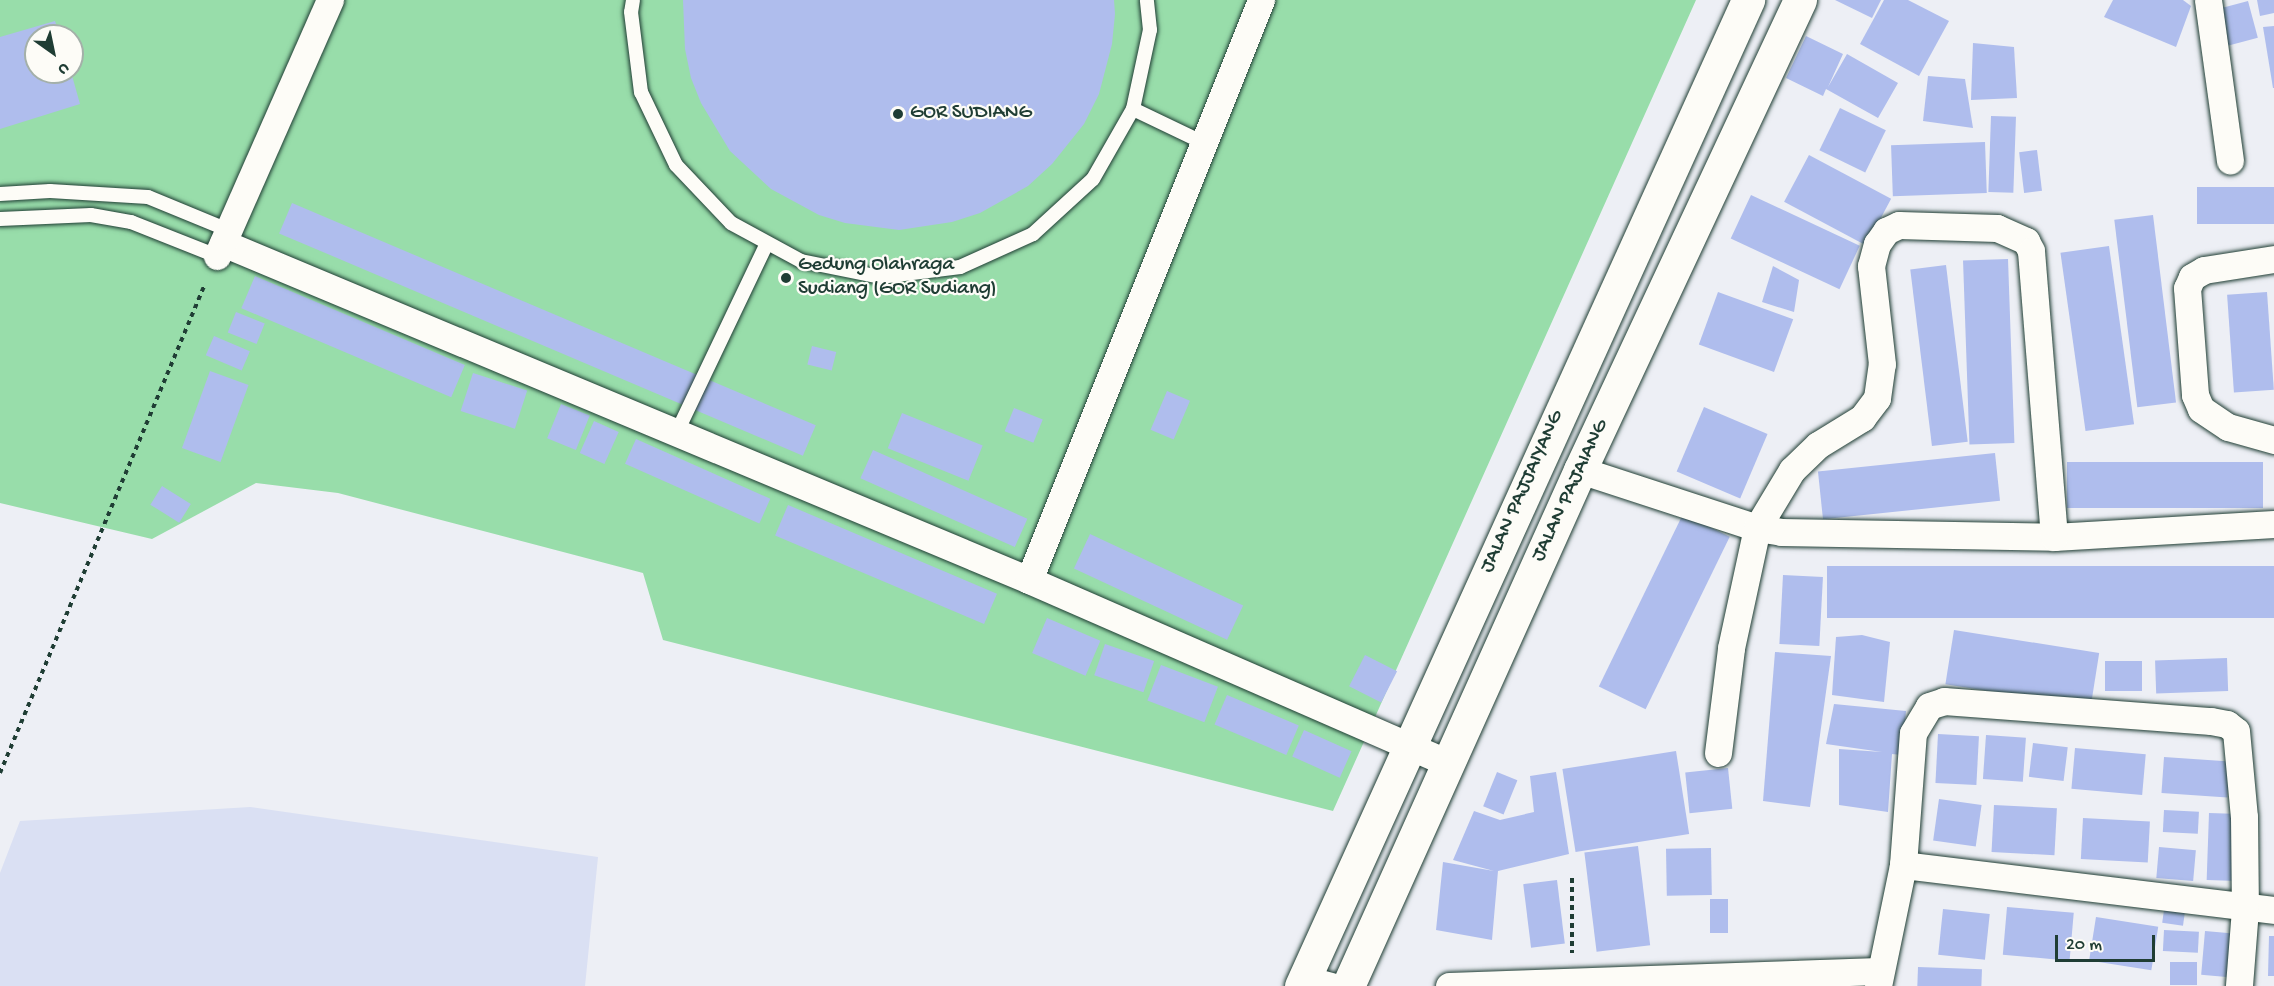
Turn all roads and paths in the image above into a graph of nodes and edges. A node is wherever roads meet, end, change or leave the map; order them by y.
1 (330, 0) edge
2 (633, 0) edge
3 (1147, 0) edge
4 (1261, 0) edge
5 (1748, 0) edge
6 (1800, 0) edge
7 (2208, 0) edge
8 (1133, 109) junction
9 (1206, 144) junction
10 (2230, 161) dead end
11 (0, 194) edge
12 (0, 219) edge
13 (222, 243) junction
14 (767, 243) junction
15 (2274, 259) edge
16 (677, 432) junction
17 (2274, 440) edge
18 (1580, 470) junction
19 (2274, 524) edge
20 (1756, 528) junction
21 (2054, 537) junction
22 (1029, 579) junction
23 (1408, 747) junction
24 (1718, 753) dead end
25 (1447, 763) junction
26 (0, 773) edge
27 (1903, 865) junction
28 (1572, 878) dead end
29 (2245, 909) junction
30 (2274, 910) edge
31 (1879, 978) edge
32 (1572, 981) junction
33 (1312, 984) edge
34 (1348, 986) edge
35 (1449, 986) edge
36 (2239, 986) edge

1 - 13 street
2 - 14 lane
3 - 8 lane
4 - 9 street
5 - 23 main road, JALAN PAJJAIYANG
6 - 18 main road, JALAN PAJAIANG
7 - 10 street
8 - 9 lane
8 - 14 lane
9 - 22 street
11 - 13 lane
12 - 13 lane
13 - 16 street
13 - 26 path
14 - 16 lane
15 - 17 street
16 - 22 street
18 - 20 street
18 - 25 main road, JALAN PAJAIANG
19 - 21 street
20 - 21 street
20 - 21 street
20 - 24 street
22 - 23 street
23 - 25 street
23 - 33 main road, JALAN PAJJAIYANG
25 - 34 main road, JALAN PAJAIANG
27 - 29 street
27 - 29 street
27 - 31 street
28 - 32 path
29 - 30 street
29 - 36 street
31 - 32 street
32 - 35 street

